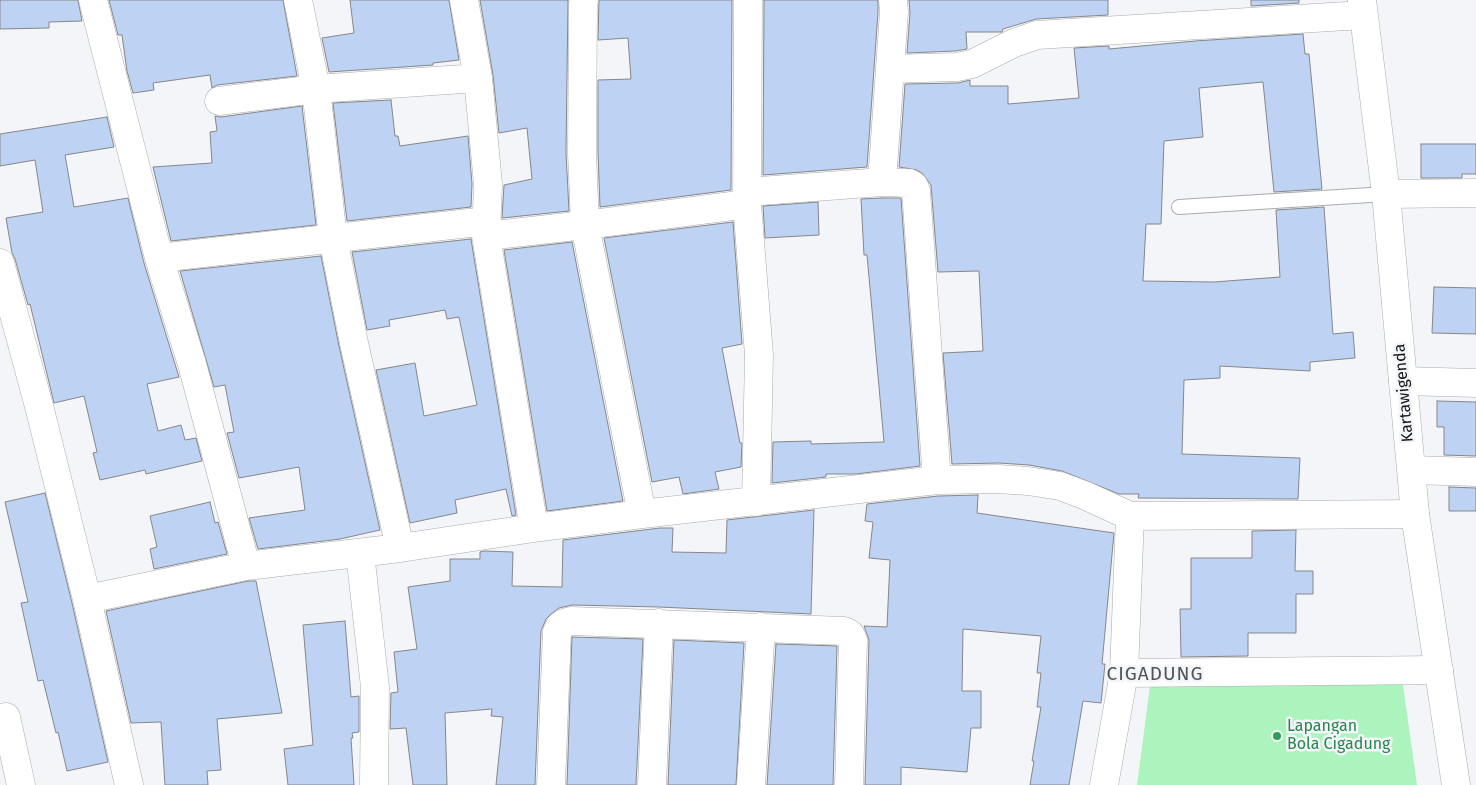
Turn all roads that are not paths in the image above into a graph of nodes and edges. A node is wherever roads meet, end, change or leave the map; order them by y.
1 (93, 0) edge
2 (298, 0) edge
3 (464, 0) edge
4 (584, 0) edge
5 (748, 0) edge
6 (893, 0) edge
7 (1362, 7) edge
8 (890, 69) junction
9 (478, 78) junction
10 (316, 89) junction
11 (219, 101) dead end
12 (882, 182) junction
13 (1476, 193) edge
14 (1386, 194) junction
15 (747, 198) junction
16 (1179, 207) dead end
17 (585, 225) junction
18 (486, 228) junction
19 (333, 238) junction
20 (159, 258) junction
21 (0, 263) edge
22 (1403, 381) junction
23 (1476, 383) edge
24 (1412, 470) junction
25 (1476, 472) edge
26 (937, 480) junction
27 (756, 502) junction
28 (642, 514) junction
29 (1415, 514) junction
30 (1130, 516) junction
31 (534, 528) junction
32 (400, 548) junction
33 (360, 553) junction
34 (246, 566) junction
35 (87, 599) junction
36 (659, 623) junction
37 (761, 627) junction
38 (1439, 670) junction
39 (1124, 673) junction
40 (6, 717) dead end
41 (21, 785) edge
42 (129, 785) edge
43 (374, 785) edge
44 (551, 785) edge
45 (652, 785) edge
46 (751, 785) edge
47 (849, 785) edge
48 (1104, 785) edge
49 (1456, 785) edge

1 - 20 street
2 - 10 street
3 - 9 street
4 - 17 street
5 - 15 street
6 - 8 street
7 - 8 street
7 - 14 street, Kartawigenda
8 - 12 street
9 - 10 street
9 - 18 street
10 - 11 street
10 - 19 street
12 - 15 street
12 - 26 street
13 - 14 street
14 - 16 lane
14 - 22 street, Kartawigenda
15 - 17 street
15 - 27 street
17 - 18 street
17 - 28 street
18 - 19 street
18 - 31 street
19 - 20 street
19 - 32 street
20 - 34 street
21 - 35 street
22 - 23 street
22 - 24 street, Kartawigenda
24 - 25 street
24 - 29 street, Kartawigenda
26 - 27 street
26 - 30 street
27 - 28 street
28 - 31 street
29 - 30 street
29 - 38 street, Kartawigenda
30 - 39 street
31 - 32 street
32 - 33 street
33 - 34 street
33 - 43 street
34 - 35 street
35 - 42 street
36 - 37 street
36 - 44 street
36 - 45 street
37 - 46 street
37 - 47 street
38 - 39 street
38 - 49 street, Kartawigenda
39 - 48 street
40 - 41 street

